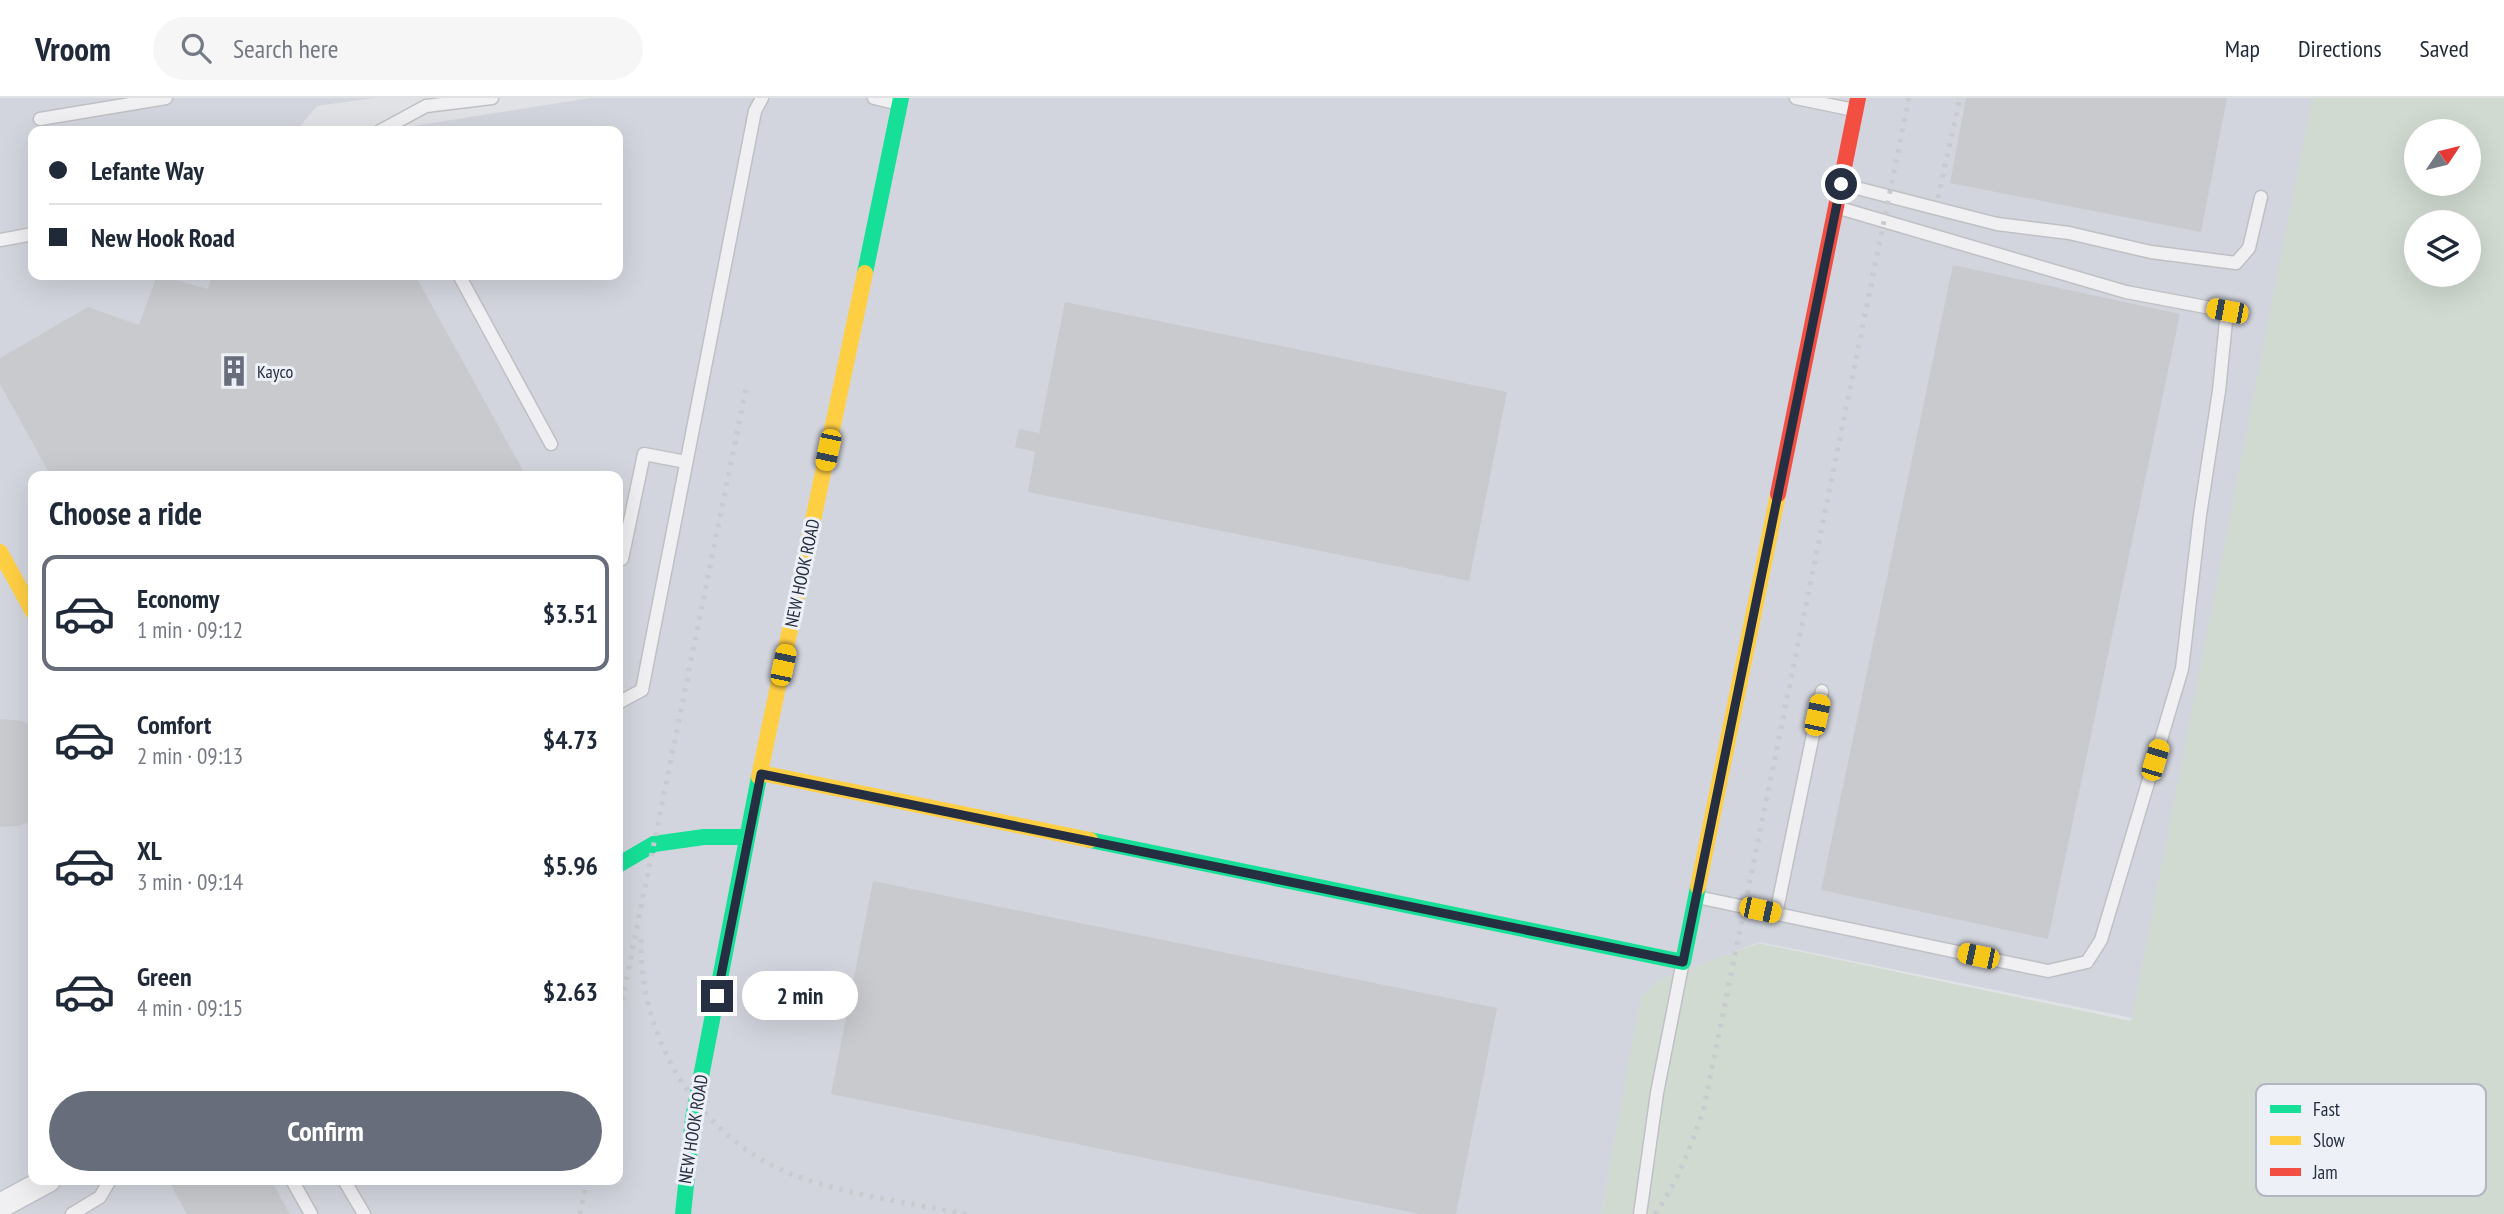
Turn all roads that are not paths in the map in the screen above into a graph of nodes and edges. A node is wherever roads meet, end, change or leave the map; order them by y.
1 (166, 98) edge
2 (492, 98) edge
3 (762, 98) edge
4 (874, 98) edge
5 (1796, 98) edge
6 (900, 101) edge
7 (1857, 104) edge
8 (40, 119) dead end
9 (389, 126) edge
10 (1841, 184) junction
11 (2261, 197) dead end
12 (1836, 207) junction
13 (28, 235) edge
14 (0, 240) edge
15 (462, 280) edge
16 (551, 444) dead end
17 (687, 462) junction
18 (0, 552) edge
19 (623, 554) edge
20 (28, 603) edge
21 (1822, 691) dead end
22 (623, 700) edge
23 (761, 774) junction
24 (747, 837) junction
25 (623, 862) edge
26 (1696, 897) junction
27 (1776, 914) junction
28 (1683, 962) junction
29 (39, 1185) edge
30 (107, 1185) edge
31 (295, 1185) edge
32 (347, 1185) edge
33 (0, 1206) edge
34 (72, 1214) edge
35 (311, 1214) edge
36 (364, 1214) edge
37 (683, 1214) edge
38 (1640, 1214) edge

1 - 8 lane
2 - 9 lane
3 - 17 lane
4 - 6 lane
5 - 7 lane
6 - 23 street, NEW HOOK ROAD
7 - 10 street
10 - 11 lane
10 - 12 street
12 - 26 street
12 - 27 lane
13 - 14 lane
15 - 16 lane
17 - 19 lane
17 - 22 lane
18 - 20 street
21 - 27 lane
23 - 24 street, NEW HOOK ROAD
23 - 28 street
24 - 25 street
24 - 37 street, NEW HOOK ROAD
26 - 27 lane
26 - 28 street
28 - 38 lane
29 - 33 street
30 - 34 lane
31 - 35 lane
32 - 36 lane

